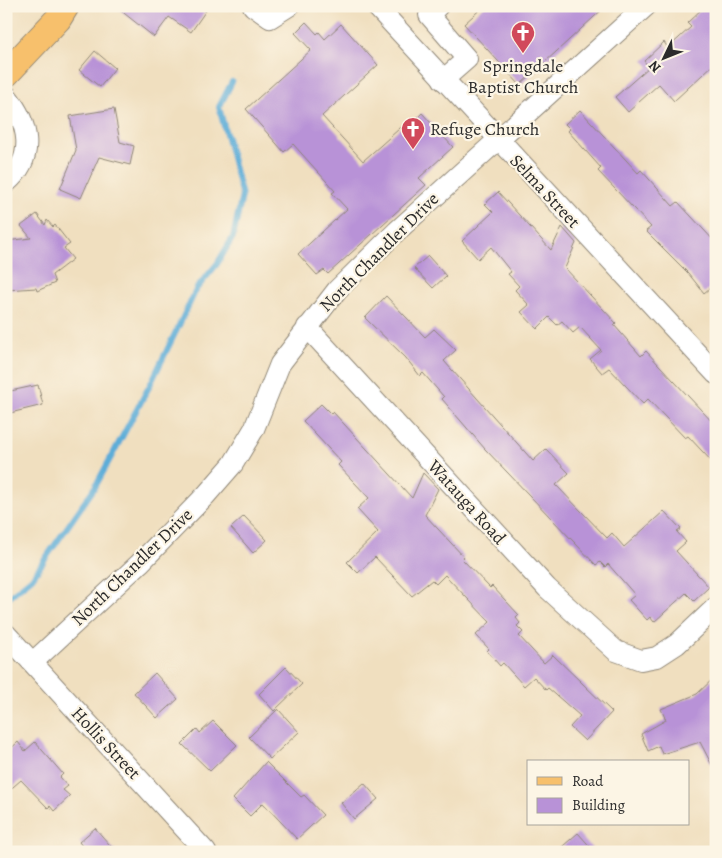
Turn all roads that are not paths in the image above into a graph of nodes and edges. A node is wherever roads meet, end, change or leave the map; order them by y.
1 (66, 6) edge
2 (253, 6) edge
3 (289, 6) edge
4 (376, 6) edge
5 (438, 6) edge
6 (646, 6) edge
7 (6, 74) edge
8 (443, 80) junction
9 (6, 96) edge
10 (497, 139) junction
11 (6, 183) edge
12 (307, 327) junction
13 (716, 374) edge
14 (716, 607) edge
15 (6, 634) edge
16 (33, 662) junction
17 (206, 852) edge

1 - 7 main road
2 - 3 street
4 - 8 street, Selma Street
5 - 8 street
6 - 10 street, North Chandler Drive
8 - 10 street, Selma Street
9 - 11 street
10 - 12 street, North Chandler Drive
10 - 13 street, Selma Street
12 - 14 street, Watauga Road
12 - 16 street, North Chandler Drive
15 - 16 street, Hollis Street
16 - 17 street, Hollis Street

